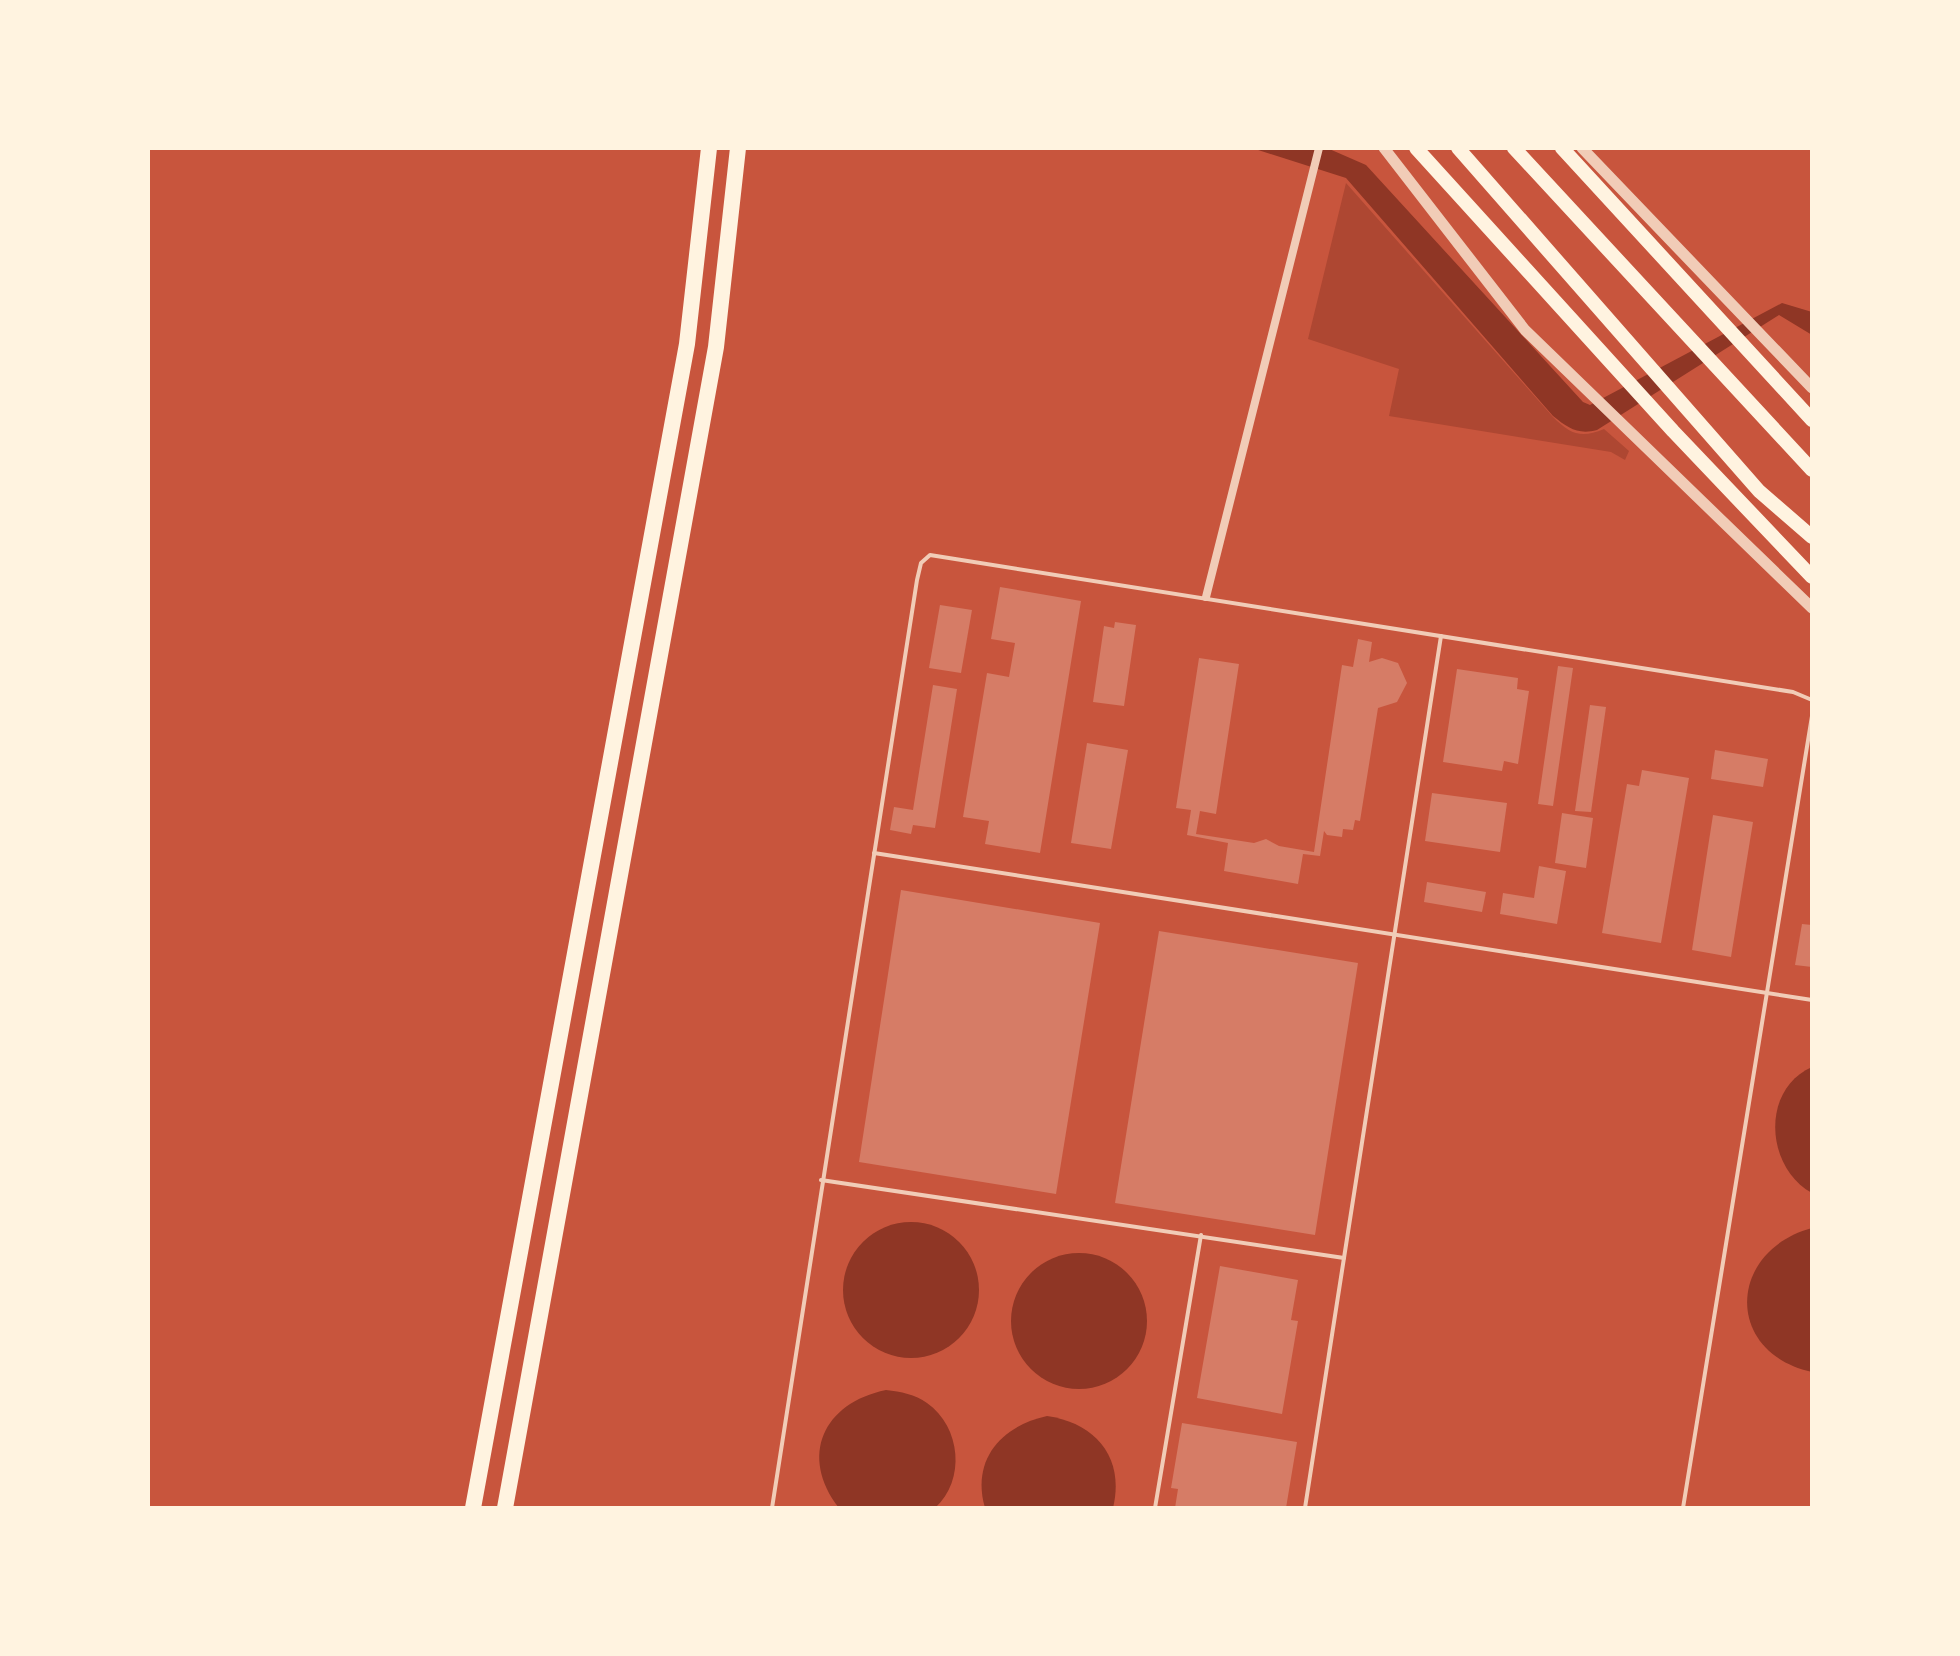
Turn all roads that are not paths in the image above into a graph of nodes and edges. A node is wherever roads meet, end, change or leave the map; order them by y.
1 (709, 148) edge
2 (738, 148) edge
3 (1319, 148) edge
4 (1384, 148) edge
5 (1416, 148) edge
6 (1458, 148) edge
7 (1514, 148) edge
8 (1562, 148) edge
9 (1582, 148) edge
10 (1812, 388) edge
11 (1812, 420) edge
12 (1812, 470) edge
13 (1812, 537) edge
14 (1812, 577) edge
15 (1206, 597) junction
16 (1812, 608) edge
17 (1441, 636) junction
18 (1812, 700) edge
19 (1812, 716) edge
20 (873, 853) junction
21 (1394, 937) junction
22 (1765, 992) junction
23 (1812, 1000) edge
24 (821, 1180) junction
25 (1201, 1235) junction
26 (1344, 1258) junction
27 (473, 1508) edge
28 (505, 1508) edge
29 (772, 1508) edge
30 (1155, 1508) edge
31 (1305, 1508) edge
32 (1683, 1508) edge

1 - 27 highway
2 - 28 highway
3 - 15 street
4 - 16 street
5 - 14 main road
6 - 13 main road
7 - 12 main road
8 - 11 main road
9 - 10 street
15 - 17 lane
15 - 20 lane
17 - 18 lane
17 - 21 lane
19 - 22 lane
20 - 21 lane
20 - 24 lane
21 - 22 lane
21 - 26 lane
22 - 23 lane
22 - 32 lane
24 - 25 lane
24 - 29 lane
25 - 26 lane
25 - 30 lane
26 - 31 lane

